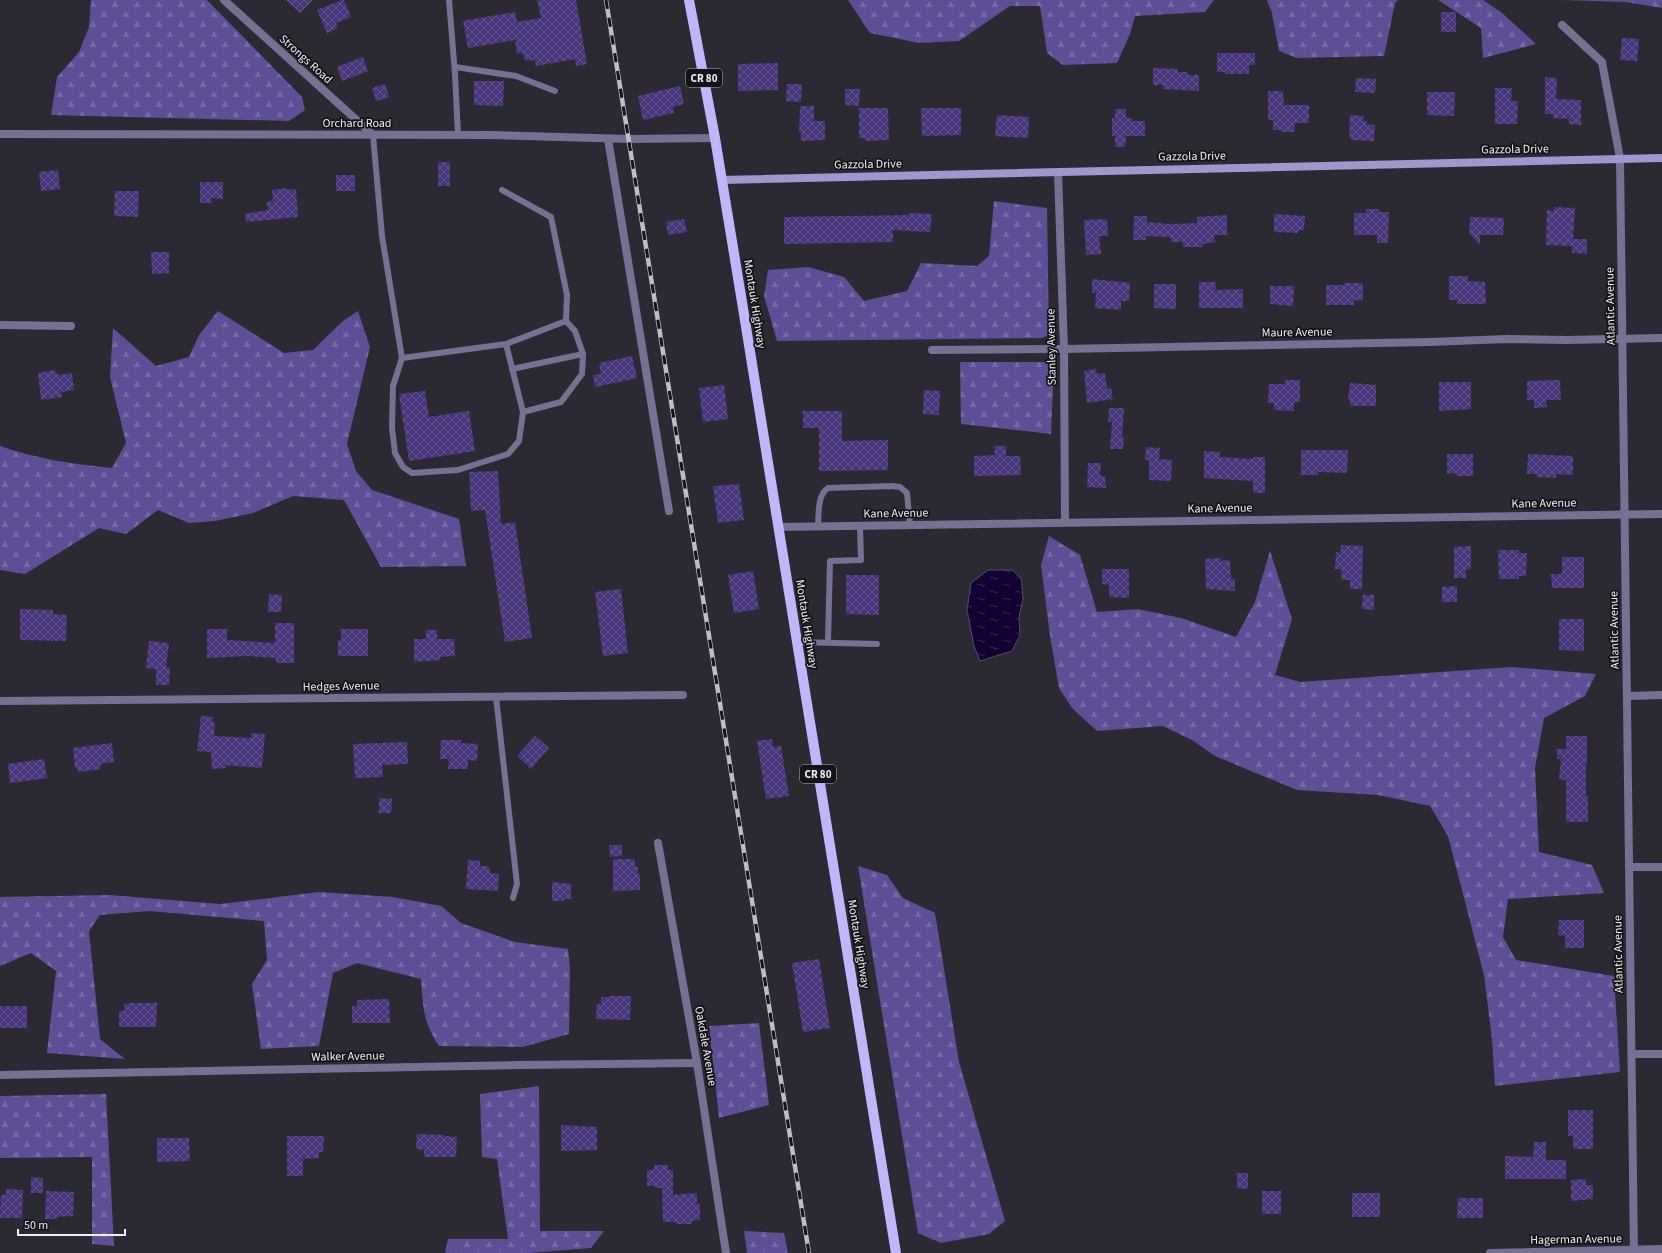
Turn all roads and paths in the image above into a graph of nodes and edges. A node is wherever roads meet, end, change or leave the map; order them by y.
1 (224, 0) edge
2 (449, 0) edge
3 (689, 0) edge
4 (1562, 25) dead end
5 (455, 67) junction
6 (555, 91) dead end
7 (0, 134) edge
8 (373, 135) junction
9 (458, 135) junction
10 (715, 138) junction
11 (608, 139) junction
12 (1620, 158) junction
13 (1662, 158) edge
14 (1058, 172) junction
15 (722, 180) junction
16 (502, 190) dead end
17 (566, 321) junction
18 (0, 325) edge
19 (71, 326) dead end
20 (1622, 338) junction
21 (1662, 338) edge
22 (506, 344) junction
23 (1064, 349) junction
24 (932, 350) dead end
25 (583, 354) junction
26 (402, 358) junction
27 (512, 369) junction
28 (523, 412) junction
29 (669, 511) dead end
30 (1624, 514) junction
31 (1662, 514) edge
32 (1065, 522) junction
33 (910, 524) junction
34 (818, 526) junction
35 (860, 526) junction
36 (778, 527) junction
37 (797, 642) junction
38 (828, 642) junction
39 (877, 644) dead end
40 (683, 695) dead end
41 (1662, 695) edge
42 (1627, 696) junction
43 (496, 697) junction
44 (0, 701) edge
45 (658, 843) dead end
46 (1629, 867) junction
47 (1662, 867) edge
48 (513, 898) dead end
49 (1632, 1054) junction
50 (1662, 1054) edge
51 (697, 1063) junction
52 (0, 1075) edge
53 (1662, 1249) edge
54 (1634, 1251) edge
55 (726, 1253) edge
56 (896, 1253) edge
57 (1490, 1253) edge

1 - 8 street, Strongs Road
2 - 5 lane
3 - 10 main road, Montauk Highway / CR 80
4 - 12 street, Atlantic Avenue
5 - 6 lane
5 - 9 lane
7 - 8 street, Orchard Road
8 - 9 street, Orchard Road
8 - 26 lane
9 - 11 street, Orchard Road
10 - 11 street, Orchard Road
10 - 15 main road, Montauk Highway / CR 80
11 - 29 street
12 - 13 street, Gazzola Drive
12 - 14 street, Gazzola Drive
12 - 20 street, Atlantic Avenue
14 - 15 street, Gazzola Drive
14 - 23 street, Stanley Avenue
15 - 36 main road, Montauk Highway / CR 80
16 - 17 lane
17 - 22 lane
17 - 25 lane
18 - 19 street
20 - 21 street, Maure Avenue
20 - 23 street, Maure Avenue
20 - 30 street, Atlantic Avenue
22 - 26 lane
22 - 27 lane
23 - 24 street, Maure Avenue
23 - 32 street, Stanley Avenue
25 - 27 lane
25 - 28 lane
26 - 28 lane
27 - 28 lane
30 - 31 street, Kane Avenue
30 - 32 street, Kane Avenue
30 - 42 street, Atlantic Avenue
32 - 33 street, Kane Avenue
33 - 34 lane
33 - 35 street, Kane Avenue
34 - 35 street, Kane Avenue
34 - 36 street, Kane Avenue
35 - 38 lane
36 - 37 main road, Montauk Highway / CR 80
37 - 38 lane
37 - 56 main road, Montauk Highway / CR 80
38 - 39 lane
40 - 43 street, Hedges Avenue
41 - 42 street
42 - 46 street, Atlantic Avenue
43 - 44 street, Hedges Avenue
43 - 48 lane
45 - 51 street, Oakdale Avenue
46 - 47 street
46 - 49 street, Atlantic Avenue
49 - 50 street
49 - 54 street, Atlantic Avenue
51 - 52 street, Walker Avenue
51 - 55 street, Oakdale Avenue
53 - 54 street, Hagerman Avenue
54 - 57 street, Hagerman Avenue

